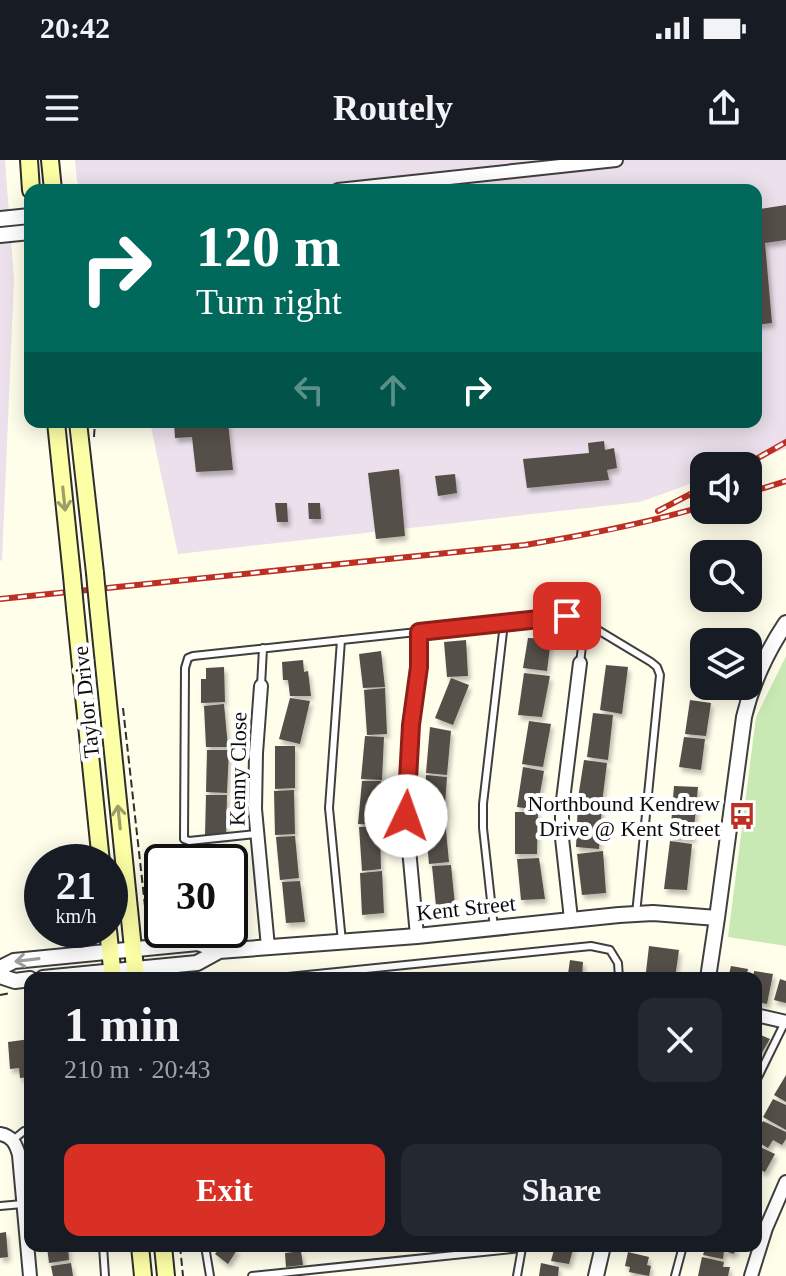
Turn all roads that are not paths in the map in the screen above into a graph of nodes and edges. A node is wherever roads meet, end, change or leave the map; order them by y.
1 (29, 160) edge
2 (50, 160) edge
3 (607, 160) edge
4 (31, 184) edge
5 (52, 184) edge
6 (392, 184) edge
7 (24, 217) edge
8 (0, 219) edge
9 (24, 233) edge
10 (0, 235) edge
11 (57, 428) edge
12 (79, 428) edge
13 (585, 622) junction
14 (504, 623) junction
15 (786, 623) edge
16 (419, 632) junction
17 (341, 640) junction
18 (263, 648) junction
19 (580, 663) joint
20 (419, 667) joint
21 (261, 686) joint
22 (256, 834) junction
23 (99, 844) edge
24 (636, 914) junction
25 (717, 918) junction
26 (571, 919) junction
27 (494, 928) junction
28 (417, 936) junction
29 (342, 942) junction
30 (268, 947) junction
31 (110, 948) edge
32 (133, 949) junction
33 (110, 951) junction
34 (219, 951) junction
35 (0, 968) edge
36 (112, 972) edge
37 (135, 972) edge
38 (146, 972) edge
39 (337, 972) edge
40 (619, 972) edge
41 (709, 972) edge
42 (0, 976) edge
43 (24, 980) edge
44 (762, 1016) edge
45 (786, 1022) edge
46 (762, 1069) edge
47 (24, 1131) edge
48 (0, 1134) edge
49 (13, 1140) junction
50 (786, 1182) edge
51 (23, 1204) junction
52 (0, 1206) edge
53 (24, 1228) edge
54 (762, 1241) edge
55 (25, 1252) edge
56 (103, 1252) edge
57 (141, 1252) edge
58 (164, 1252) edge
59 (206, 1252) edge
60 (475, 1252) edge
61 (521, 1252) edge
62 (602, 1252) edge
63 (681, 1252) edge
64 (758, 1252) edge
65 (26, 1276) edge
66 (105, 1276) edge
67 (143, 1276) edge
68 (166, 1276) edge
69 (210, 1276) edge
70 (252, 1276) edge
71 (517, 1276) edge
72 (596, 1276) edge
73 (675, 1276) edge
74 (751, 1276) edge

1 - 4 main road
2 - 5 main road
3 - 6 street
7 - 8 street
9 - 10 street
11 -> 23 main road, Taylor Drive, bridge
32 -> 12 main road, Taylor Drive, bridge
13 - 14 lane
13 - 19 lane
13 - 24 lane
14 - 16 lane
14 - 27 lane
15 - 25 street
16 - 17 lane
16 - 20 lane
17 - 18 lane
17 - 29 lane
18 - 21 lane
18 - 22 lane
19 - 26 street
20 - 28 street
21 - 22 street, Kenny Close
22 - 30 street, Kenny Close
24 - 25 street, Kent Street
24 - 26 street, Kent Street
25 - 41 street
26 - 27 street, Kent Street
27 - 28 street, Kent Street
28 - 29 street, Kent Street
29 - 30 street, Kent Street
30 - 34 street, Kent Street
31 - 33 main road
32 - 33 street, Kent Street
32 - 34 street, Kent Street
32 - 37 main road, Taylor Drive
33 -> 35 street, Kent Street
33 - 36 main road
34 - 38 street, Kent Street
39 - 40 lane
42 - 43 street
44 - 45 street
45 - 46 lane
47 - 49 lane
48 - 49 street
49 - 51 street
50 - 54 street
51 - 52 lane
51 - 53 street
55 - 65 street
56 - 66 lane
57 - 67 main road
58 - 68 main road
59 - 69 lane
60 - 70 lane
61 - 71 lane
62 - 72 street
63 - 73 lane
64 - 74 street

